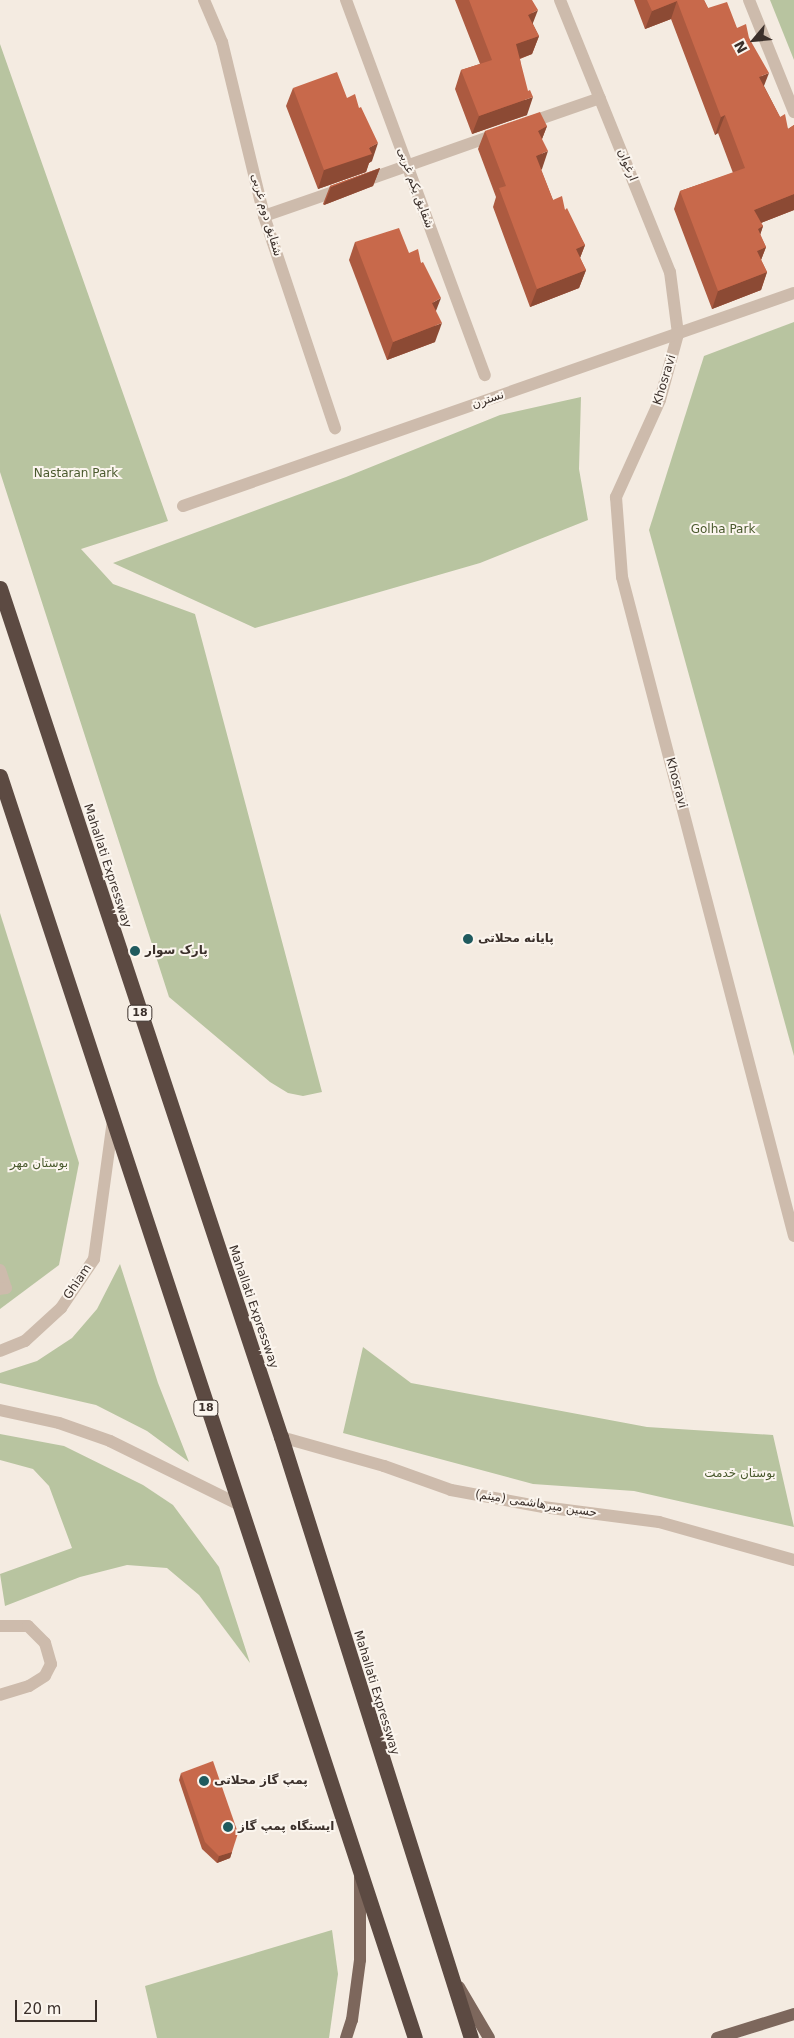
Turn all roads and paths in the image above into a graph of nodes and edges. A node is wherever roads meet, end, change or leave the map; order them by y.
1 (204, 0) edge
2 (346, 0) edge
3 (560, 0) edge
4 (749, 0) edge
5 (600, 98) junction
6 (794, 112) edge
7 (407, 166) junction
8 (264, 216) junction
9 (794, 293) edge
10 (678, 334) junction
11 (484, 376) dead end
12 (334, 428) dead end
13 (182, 506) dead end
14 (0, 588) edge
15 (0, 776) edge
16 (113, 1122) junction
17 (794, 1236) edge
18 (0, 1270) edge
19 (0, 1289) edge
20 (0, 1351) edge
21 (0, 1410) edge
22 (281, 1437) junction
23 (240, 1506) junction
24 (794, 1560) edge
25 (0, 1626) edge
26 (0, 1695) edge
27 (360, 1870) junction
28 (449, 1970) junction
29 (794, 2014) edge
30 (346, 2038) edge
31 (415, 2038) edge
32 (471, 2038) edge
33 (490, 2038) edge
34 (717, 2038) edge

1 - 8 street, شقایق دوم غربی
2 - 7 street, شقایق یکم غربی
3 - 5 street, ارغوان
4 - 6 street
5 - 7 street
5 - 10 street, ارغوان
7 - 8 street
7 - 11 street, شقایق یکم غربی
8 - 12 street, شقایق دوم غربی
9 - 10 street, نسترن
10 - 13 street, نسترن
10 - 17 street, Khosravi
14 - 22 highway, Mahallati Expressway / 18
15 - 16 highway, 18
16 - 20 street, Ghiam
16 - 23 highway, 18
18 - 19 street
21 - 23 street
22 - 24 street, حسین میرهاشمی (میثم)
22 - 28 highway, Mahallati Expressway / 18
23 - 27 highway, 18
25 - 26 street
27 - 30 main road
27 - 31 highway, 18
28 - 32 highway, Mahallati Expressway / 18
28 - 33 main road
29 - 34 main road

